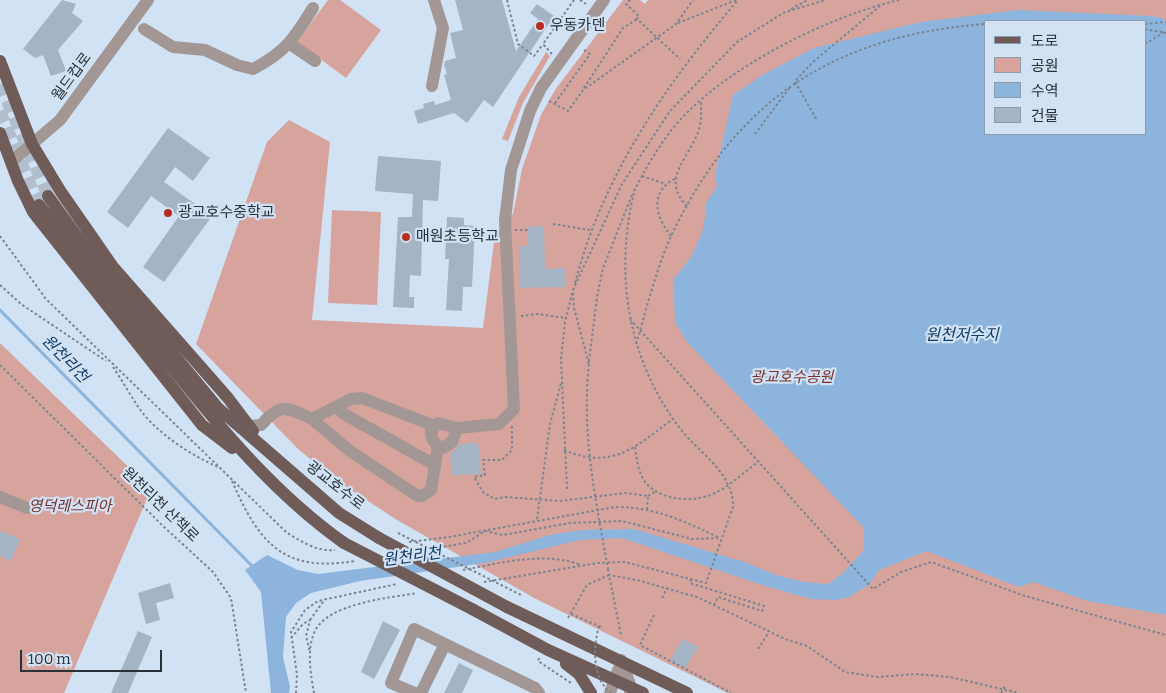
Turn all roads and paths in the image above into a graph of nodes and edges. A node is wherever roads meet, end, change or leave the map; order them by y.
1 (148, 0) edge
2 (434, 0) edge
3 (507, 0) edge
4 (574, 0) edge
5 (580, 0) edge
6 (604, 0) edge
7 (630, 0) edge
8 (693, 0) edge
9 (737, 0) edge
10 (808, 0) edge
11 (826, 0) edge
12 (888, 0) edge
13 (899, 0) edge
14 (882, 4) junction
15 (590, 7) dead end
16 (313, 8) dead end
17 (785, 12) junction
18 (636, 19) junction
19 (1166, 22) edge
20 (676, 24) junction
21 (984, 24) edge
22 (1146, 24) edge
23 (144, 29) dead end
24 (1146, 29) edge
25 (1166, 32) edge
26 (1162, 33) junction
27 (656, 37) junction
28 (1146, 43) edge
29 (290, 44) junction
30 (543, 44) junction
31 (584, 50) dead end
32 (554, 56) dead end
33 (680, 59) dead end
34 (0, 61) edge
35 (315, 61) dead end
36 (795, 82) junction
37 (432, 86) dead end
38 (582, 90) junction
39 (548, 101) dead end
40 (701, 101) junction
41 (554, 104) junction
42 (817, 120) dead end
43 (0, 133) edge
44 (755, 134) dead end
45 (32, 144) junction
46 (11, 162) junction
47 (642, 176) junction
48 (676, 178) junction
49 (666, 184) junction
50 (635, 189) junction
51 (687, 206) junction
52 (553, 224) dead end
53 (521, 230) dead end
54 (528, 230) dead end
55 (590, 230) junction
56 (0, 236) edge
57 (671, 236) junction
58 (0, 285) edge
59 (573, 290) junction
60 (508, 316) junction
61 (565, 318) junction
62 (630, 319) junction
63 (640, 330) junction
64 (636, 346) junction
65 (589, 361) junction
66 (110, 363) junction
67 (0, 365) edge
68 (561, 381) junction
69 (337, 407) junction
70 (312, 419) junction
71 (673, 419) junction
72 (249, 426) junction
73 (435, 426) junction
74 (512, 426) dead end
75 (457, 428) junction
76 (438, 446) junction
77 (635, 447) junction
78 (266, 449) junction
79 (564, 450) junction
80 (759, 461) junction
81 (251, 462) junction
82 (435, 465) junction
83 (221, 468) junction
84 (230, 478) junction
85 (728, 484) junction
86 (567, 489) dead end
87 (656, 491) junction
88 (648, 496) junction
89 (0, 497) edge
90 (539, 500) junction
91 (27, 508) dead end
92 (646, 509) junction
93 (536, 520) junction
94 (485, 531) junction
95 (398, 533) dead end
96 (720, 538) junction
97 (402, 543) dead end
98 (340, 546) junction
99 (418, 551) dead end
100 (360, 560) dead end
101 (584, 566) dead end
102 (458, 571) dead end
103 (609, 575) junction
104 (708, 576) dead end
105 (691, 579) dead end
106 (401, 583) dead end
107 (667, 588) junction
108 (522, 596) dead end
109 (662, 598) dead end
110 (325, 599) junction
111 (713, 605) junction
112 (571, 614) junction
113 (654, 615) dead end
114 (568, 618) dead end
115 (310, 620) junction
116 (599, 626) junction
117 (603, 628) dead end
118 (769, 632) junction
119 (621, 635) dead end
120 (1166, 635) edge
121 (291, 638) junction
122 (445, 644) junction
123 (546, 649) junction
124 (758, 649) dead end
125 (310, 655) dead end
126 (621, 660) junction
127 (566, 679) dead end
128 (1004, 688) junction
129 (612, 689) edge
130 (630, 690) edge
131 (246, 693) edge
132 (296, 693) edge
133 (415, 693) edge
134 (421, 693) edge
135 (539, 693) edge
136 (591, 693) edge
137 (644, 693) edge
138 (687, 693) edge
139 (731, 693) edge
140 (1001, 693) edge
141 (1019, 693) edge

1 - 45 street, 월드컵로
2 - 37 street
3 - 30 path
4 - 30 path
5 - 15 path
6 - 60 street
7 - 18 path
8 - 20 path
9 - 20 path
9 - 55 path
10 - 17 path
11 - 17 path
12 - 14 path
13 - 14 path
14 - 36 path
14 - 40 path
16 - 29 street
17 - 59 path
18 - 27 path
18 - 38 path
19 - 22 path
20 - 27 path
21 - 36 path
23 - 29 street
24 - 26 path
25 - 26 path
26 - 28 path
27 - 33 path
27 - 38 path
29 - 35 street
30 - 32 path
31 - 41 path
34 - 45 main road
36 - 42 path
36 - 44 path
36 - 51 path
38 - 41 path
39 - 41 path
40 - 47 path
40 - 48 path
43 - 46 main road
45 - 46 street, 월드컵로
45 - 72 main road
46 - 81 main road
47 - 49 path
47 - 50 path
48 - 49 path
48 - 51 path
49 - 57 path
50 - 62 path
50 - 65 path
51 - 57 path
52 - 55 path
53 - 54 path
55 - 59 path
56 - 66 path
57 - 63 path
58 - 66 path
59 - 61 path
59 - 65 path
60 - 61 path
60 - 75 street
61 - 68 path
62 - 63 path
62 - 64 path
63 - 64 path
63 - 80 path
64 - 71 path
65 - 103 path, bridge
66 - 83 path
66 - 83 path
67 - 131 path, 원천리천 산책로
68 - 79 path
68 - 90 path
69 - 70 street
69 - 73 street
69 - 82 street
70 - 72 street
70 - 82 street
71 - 77 path
71 - 85 path
72 - 78 main road
73 - 75 street
73 - 76 street
74 - 90 path
75 - 76 street
76 - 82 street
77 - 79 path
77 - 87 path
78 - 81 main road, 광교호수로
78 - 126 main road, 광교호수로, bridge
79 - 86 path
80 - 85 path
80 - 120 path
81 - 98 main road, 광교호수로
83 - 84 path
84 - 98 path
84 - 100 path
85 - 87 path
85 - 96 path
87 - 88 path
88 - 90 path
88 - 92 path
89 - 91 street
90 - 93 path
92 - 93 path
92 - 96 path
93 - 94 path
94 - 96 path
94 - 97 path
94 - 99 path
95 - 108 path, bridge
96 - 104 path
98 - 123 main road, 광교호수로, bridge
101 - 102 path
103 - 107 path
103 - 112 path
103 - 119 path
105 - 111 path
106 - 110 path
107 - 109 path
107 - 111 path
110 - 115 path
110 - 121 path
111 - 118 path
112 - 114 path
112 - 116 path, bridge
113 - 139 path
115 - 121 path
115 - 125 path
116 - 117 path, bridge
116 - 129 path, bridge
118 - 124 path
118 - 128 path
121 - 132 path
122 - 133 street
122 - 134 street
122 - 135 street
123 - 127 path
123 - 129 main road, 광교호수로
123 - 136 main road
126 - 129 street
126 - 130 street
126 - 138 main road, 광교호수로
128 - 140 path
128 - 141 path
129 - 130 main road, 광교호수로
130 - 137 main road, 광교호수로

